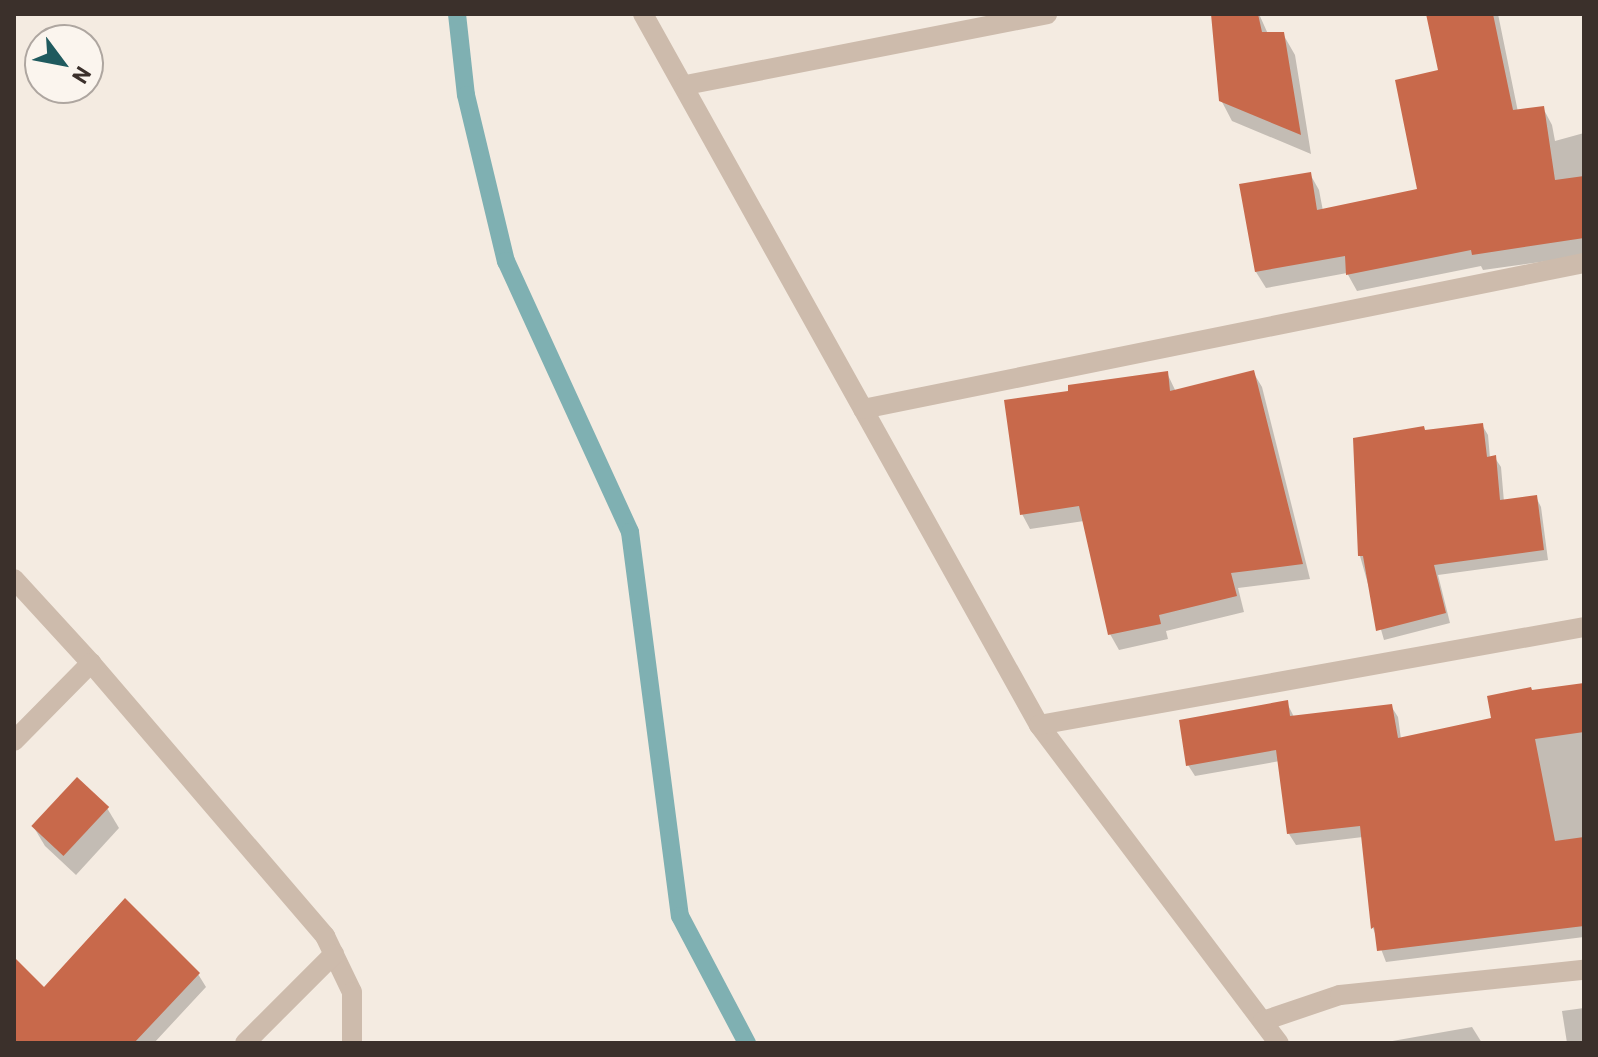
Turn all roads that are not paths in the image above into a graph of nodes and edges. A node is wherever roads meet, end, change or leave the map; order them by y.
1 (643, 14) edge
2 (1047, 14) edge
3 (686, 85) junction
4 (1584, 263) edge
5 (863, 409) junction
6 (14, 579) edge
7 (1584, 627) edge
8 (91, 663) junction
9 (1039, 725) junction
10 (14, 741) edge
11 (334, 954) junction
12 (1584, 970) edge
13 (1263, 1021) junction
14 (245, 1043) edge
15 (352, 1043) edge
16 (1279, 1043) edge

1 - 3 street
2 - 3 street
3 - 5 street
4 - 5 street
5 - 9 street
6 - 8 street
7 - 9 street
8 - 10 street
8 - 11 street
9 - 13 street
11 - 14 street
11 - 15 street
12 - 13 street
13 - 16 street

